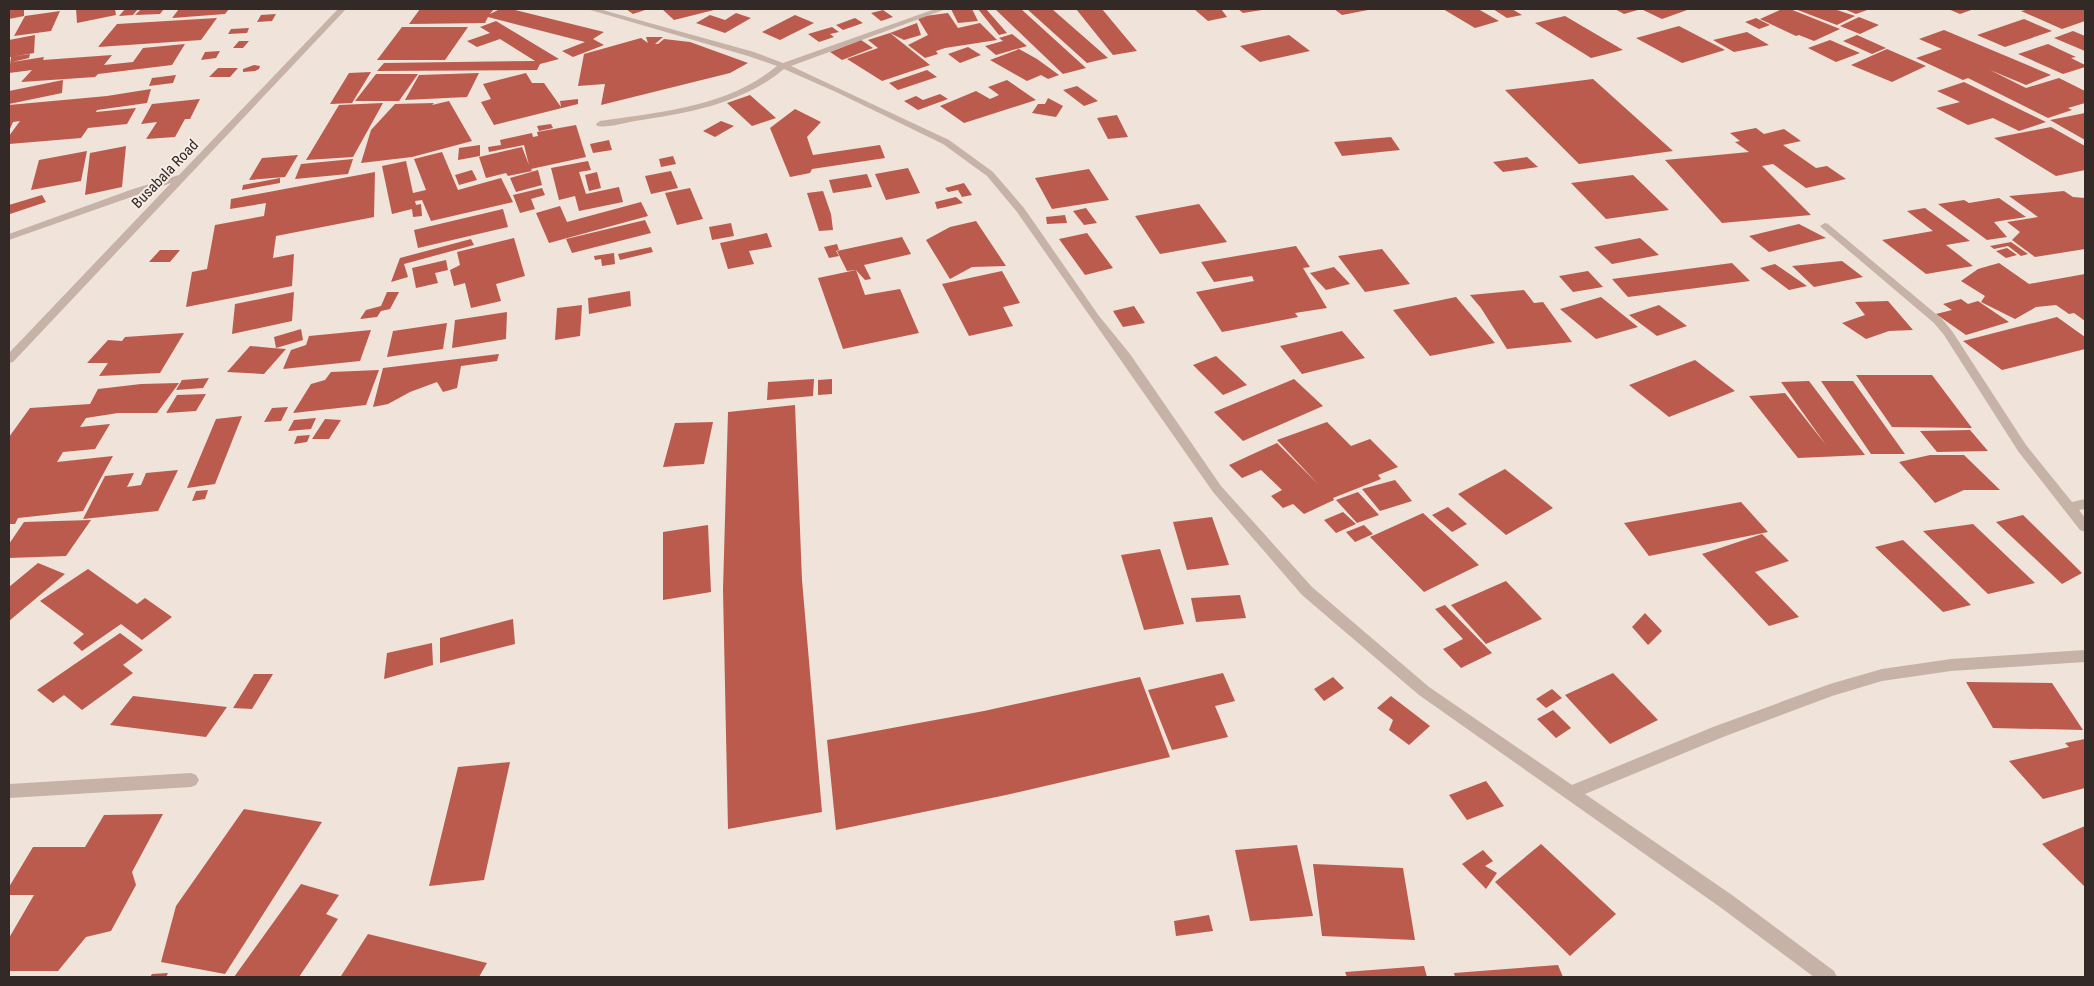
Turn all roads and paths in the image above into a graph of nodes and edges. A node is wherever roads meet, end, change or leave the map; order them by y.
1 (342, 9) edge
2 (591, 9) edge
3 (942, 9) edge
4 (782, 66) junction
5 (600, 124) dead end
6 (184, 176) junction
7 (1825, 226) dead end
8 (9, 237) edge
9 (9, 359) edge
10 (2085, 504) edge
11 (2070, 507) junction
12 (2085, 527) edge
13 (2085, 656) edge
14 (191, 780) dead end
15 (9, 790) edge
16 (1570, 793) junction
17 (1828, 977) edge

1 - 6 street, Busabala Road
2 - 4 street
3 - 4 street
4 - 5 street
4 - 16 street
6 - 8 street
6 - 9 street, Busabala Road
7 - 11 street
10 - 11 street
11 - 12 street
13 - 16 street
14 - 15 street
16 - 17 street

